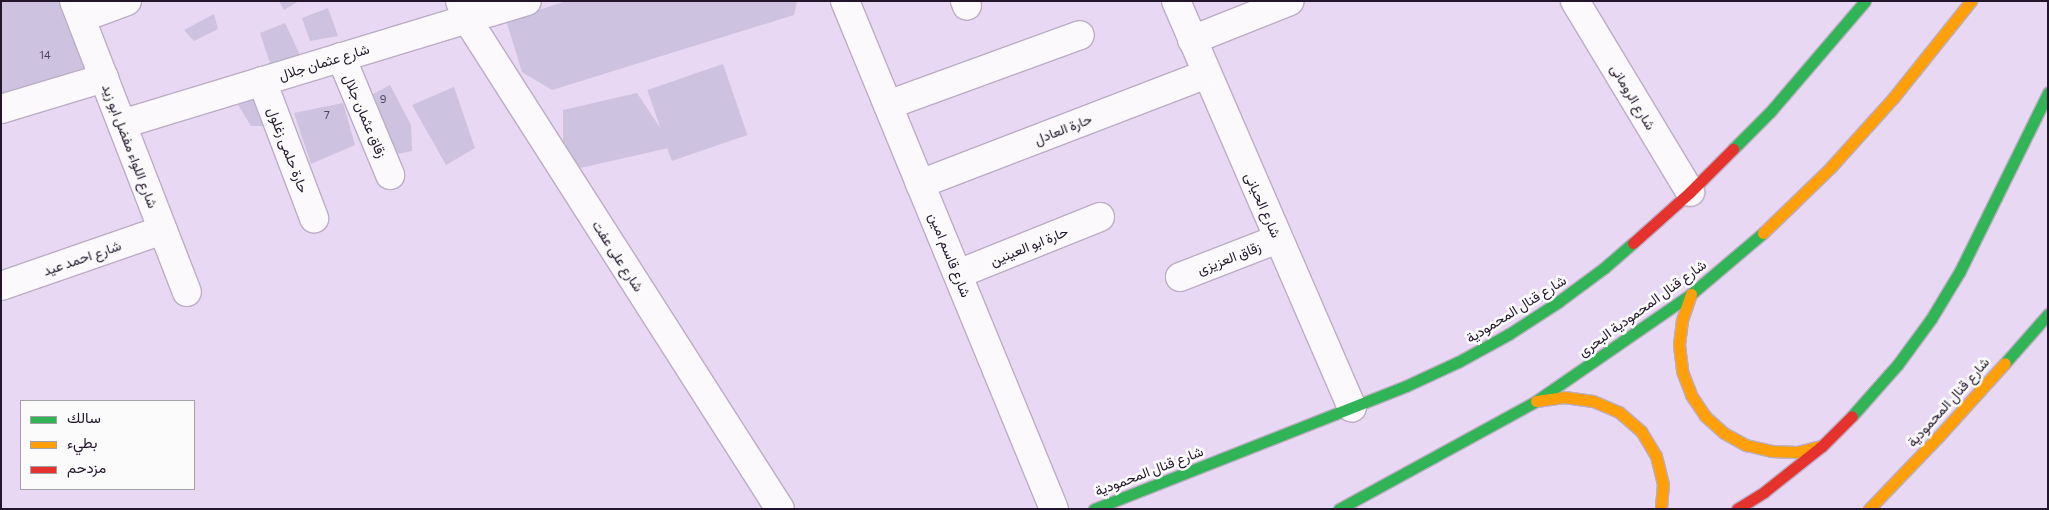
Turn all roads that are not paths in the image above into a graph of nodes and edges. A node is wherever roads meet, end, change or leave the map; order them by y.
1 (127, 1) edge
2 (527, 1) edge
3 (845, 1) edge
4 (1176, 1) edge
5 (1290, 1) edge
6 (1576, 1) edge
7 (1865, 1) edge
8 (1971, 1) edge
9 (77, 10) edge
10 (464, 10) edge
11 (1080, 35) dead end
12 (1192, 40) junction
13 (341, 57) junction
14 (1206, 74) junction
15 (104, 78) junction
16 (262, 81) junction
17 (2048, 93) edge
18 (888, 105) junction
19 (1, 109) edge
20 (122, 124) junction
21 (390, 175) dead end
22 (920, 184) junction
23 (1690, 192) junction
24 (1100, 217) dead end
25 (314, 218) dead end
26 (163, 230) junction
27 (1278, 240) junction
28 (958, 274) junction
29 (1180, 277) dead end
30 (1, 286) edge
31 (187, 292) dead end
32 (1691, 294) junction
33 (2048, 314) edge
34 (1536, 401) junction
35 (1352, 408) junction
36 (1822, 446) junction
37 (780, 509) edge
38 (1054, 509) edge
39 (1094, 509) edge
40 (1339, 509) edge
41 (1661, 509) edge
42 (1737, 509) edge
43 (1869, 509) edge

1 - 9 street
2 - 10 street, شارع عثمان جلال
3 - 18 street, شارع قاسم امين
4 - 12 street, شارع الحيانى
5 - 12 street
6 - 23 street, شارع الرومانى
7 - 23 main road, شارع قنال المحمودية
8 - 32 main road, شارع قنال المحمودية البحرى
9 - 15 street, شارع اللواء مفضل ابو زيد
10 - 13 street, شارع عثمان جلال
10 - 37 street, شارع على عفت
11 - 18 street
12 - 14 street, شارع الحيانى
13 - 16 street, شارع عثمان جلال
13 - 21 street, زقاق عثمان جلال
14 - 22 street, حارة العادل
14 - 27 street, شارع الحيانى
15 - 19 street
15 - 20 street, شارع اللواء مفضل ابو زيد
16 - 20 street, شارع عثمان جلال
16 - 25 street, حارة حلمى زغلول
17 - 36 main road
18 - 22 street, شارع قاسم امين
20 - 26 street, شارع اللواء مفضل ابو زيد
22 - 28 street, شارع قاسم امين
23 - 35 main road, شارع قنال المحمودية
24 - 28 street, حارة ابو العينين
26 - 30 street, شارع احمد عيد
26 - 31 street, شارع اللواء مفضل ابو زيد
27 - 29 street, زقاق العزيزى
27 - 35 street, شارع الحيانى
28 - 38 street, شارع قاسم امين
32 - 34 main road, شارع قنال المحمودية البحرى
32 - 36 main road
33 - 43 main road, شارع قنال المحمودية
34 - 40 main road, شارع قنال المحمودية البحرى
34 - 41 main road
35 - 39 main road, شارع قنال المحمودية
36 - 42 main road

